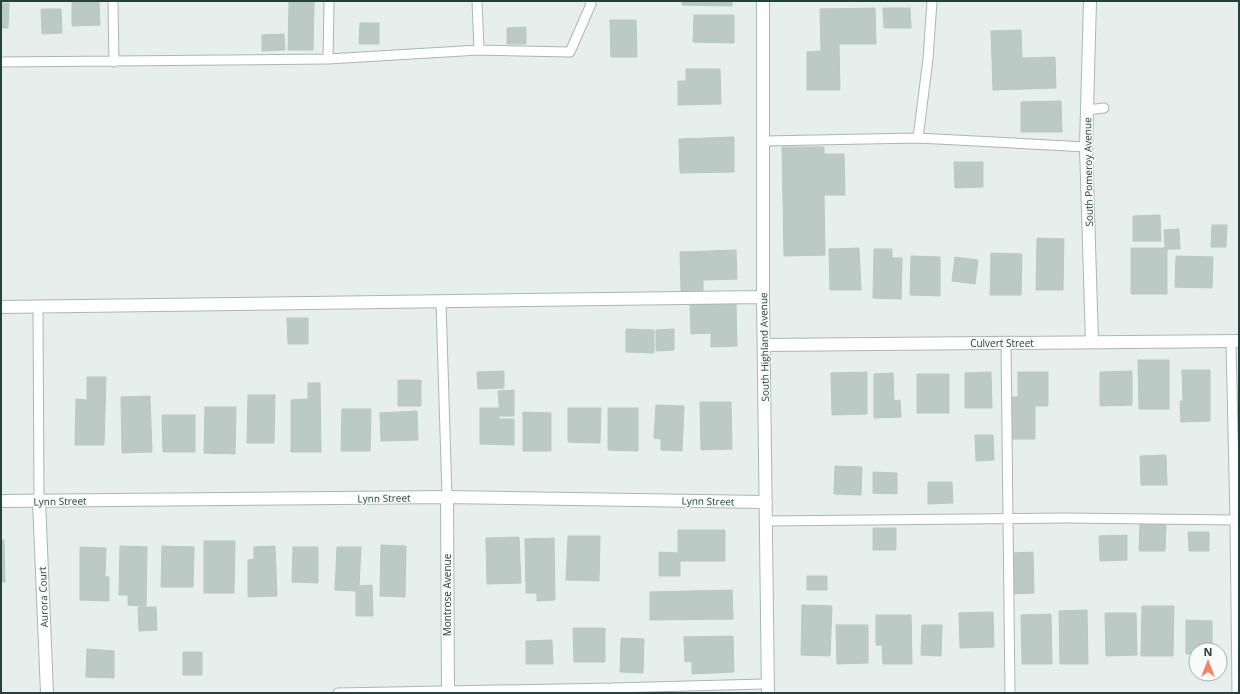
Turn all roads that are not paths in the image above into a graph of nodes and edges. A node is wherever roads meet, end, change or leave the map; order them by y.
1 (114, 1) edge
2 (329, 1) edge
3 (477, 1) edge
4 (590, 1) edge
5 (764, 1) edge
6 (932, 1) edge
7 (1090, 1) edge
8 (479, 50) junction
9 (328, 60) junction
10 (1, 62) edge
11 (114, 62) junction
12 (1104, 108) dead end
13 (1087, 110) junction
14 (918, 138) junction
15 (764, 141) junction
16 (1086, 147) junction
17 (763, 297) junction
18 (441, 302) junction
19 (1, 307) edge
20 (38, 308) junction
21 (1235, 341) edge
22 (1092, 342) junction
23 (1006, 343) junction
24 (764, 345) junction
25 (447, 497) junction
26 (1, 501) edge
27 (39, 501) junction
28 (766, 502) junction
29 (1009, 519) junction
30 (1235, 520) junction
31 (766, 521) junction
32 (768, 688) edge
33 (612, 691) edge
34 (447, 692) edge
35 (47, 693) edge
36 (338, 693) edge
37 (1010, 693) edge
38 (1237, 693) edge

1 - 11 lane
2 - 9 lane
3 - 8 lane
4 - 8 lane
5 - 15 street, South Highland Avenue
6 - 14 lane
7 - 13 street, South Pomeroy Avenue
8 - 9 lane
9 - 11 lane
10 - 11 lane
12 - 13 lane
13 - 16 street, South Pomeroy Avenue
14 - 15 lane
14 - 16 lane
15 - 17 street, South Highland Avenue
16 - 22 street, South Pomeroy Avenue
17 - 18 street
17 - 24 street, South Highland Avenue
18 - 20 street
18 - 25 lane
19 - 20 street
20 - 27 lane
21 - 22 street, Culvert Street
21 - 30 lane
22 - 23 street, Culvert Street
23 - 24 street, Culvert Street
23 - 29 lane
24 - 28 street, South Highland Avenue
25 - 27 street, Lynn Street
25 - 28 street, Lynn Street
25 - 34 street, Montrose Avenue
26 - 27 street, Lynn Street
27 - 35 street, Aurora Court
28 - 31 street, South Highland Avenue
29 - 30 lane
29 - 31 lane
29 - 37 lane
30 - 38 lane
31 - 32 street, South Highland Avenue
32 - 33 lane
33 - 34 lane
34 - 36 lane

